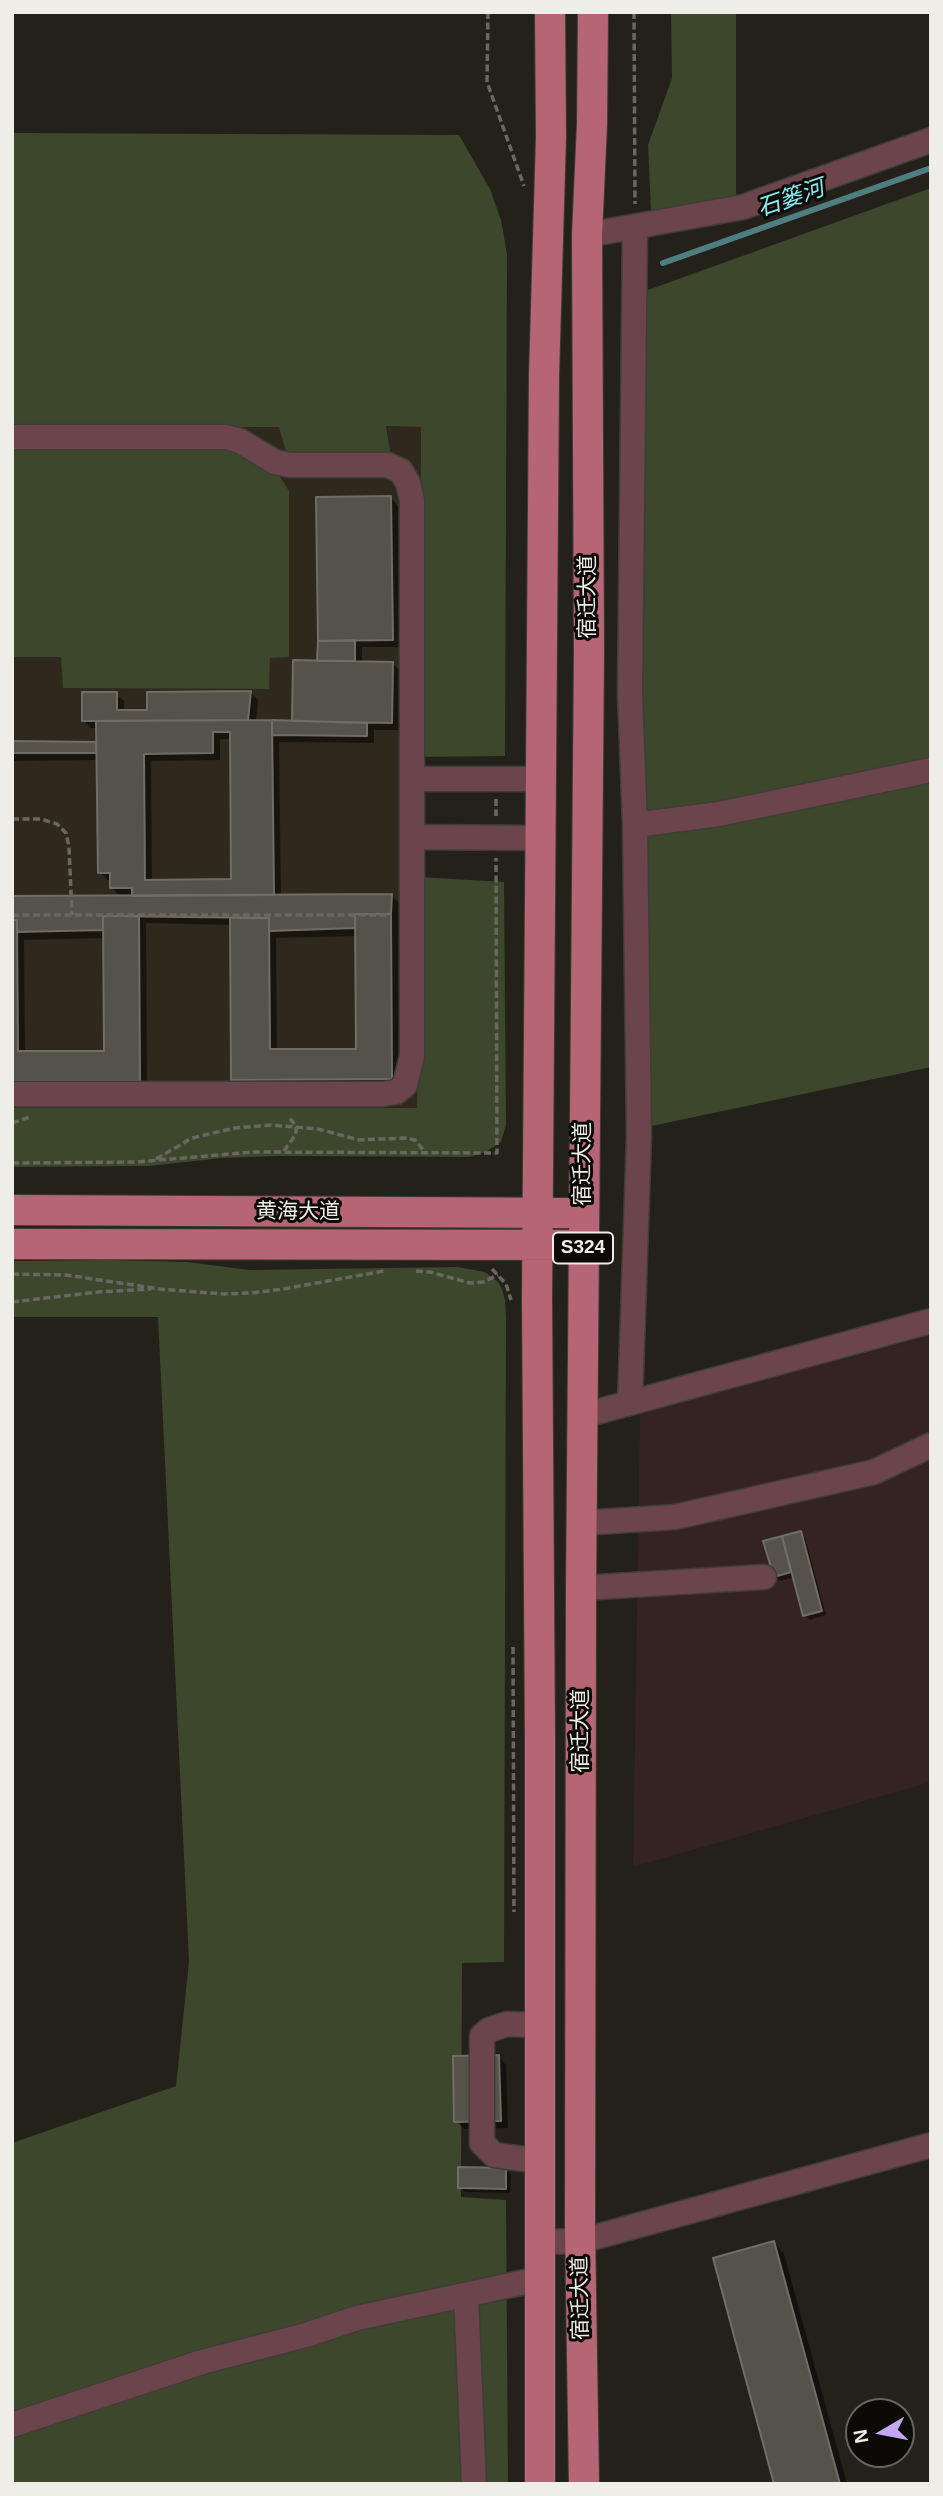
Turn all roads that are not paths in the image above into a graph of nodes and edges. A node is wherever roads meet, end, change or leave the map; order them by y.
1 (551, 12) edge
2 (593, 12) edge
3 (931, 140) edge
4 (635, 227) junction
5 (587, 235) junction
6 (12, 437) edge
7 (931, 770) edge
8 (412, 779) junction
9 (541, 779) junction
10 (635, 825) junction
11 (412, 837) junction
12 (540, 838) junction
13 (12, 1094) edge
14 (12, 1210) edge
15 (537, 1213) junction
16 (583, 1213) junction
17 (12, 1244) edge
18 (537, 1245) junction
19 (583, 1245) junction
20 (931, 1321) edge
21 (630, 1403) junction
22 (582, 1416) junction
23 (931, 1445) edge
24 (582, 1523) junction
25 (764, 1577) dead end
26 (581, 1588) junction
27 (539, 2025) junction
28 (931, 2145) edge
29 (539, 2161) junction
30 (580, 2241) junction
31 (539, 2242) junction
32 (539, 2279) junction
33 (466, 2295) junction
34 (12, 2425) edge
35 (474, 2484) edge
36 (540, 2484) edge
37 (584, 2484) edge

1 - 9 main road, 宿迁大道 / S324
2 - 5 main road, 宿迁大道 / S324
3 - 4 street
4 - 5 street
4 - 10 street
5 - 16 main road, 宿迁大道 / S324
6 - 8 street
7 - 10 street
8 - 9 street
8 - 11 street
9 - 12 main road, 宿迁大道 / S324
10 - 21 street
11 - 12 street
11 - 13 street
12 - 15 main road, 宿迁大道 / S324
14 - 15 main road, 黄海大道
15 - 16 main road, 黄海大道
15 - 18 main road, 宿迁大道 / S324
16 - 19 main road, 宿迁大道 / S324
17 - 18 main road, 黄海大道
18 - 19 main road, 黄海大道
18 - 27 main road, 宿迁大道 / S324
19 - 22 main road, 宿迁大道 / S324
20 - 21 street
21 - 22 street
22 - 24 main road, 宿迁大道 / S324
23 - 24 street
24 - 26 main road, 宿迁大道 / S324
25 - 26 street
26 - 30 main road, 宿迁大道 / S324
27 - 29 main road, 宿迁大道 / S324
27 - 29 street
28 - 30 street
29 - 31 main road, 宿迁大道 / S324
30 - 31 street
30 - 37 main road, 宿迁大道 / S324
31 - 32 main road, 宿迁大道 / S324
32 - 33 street
32 - 36 main road, 宿迁大道 / S324
33 - 34 street
33 - 35 street

